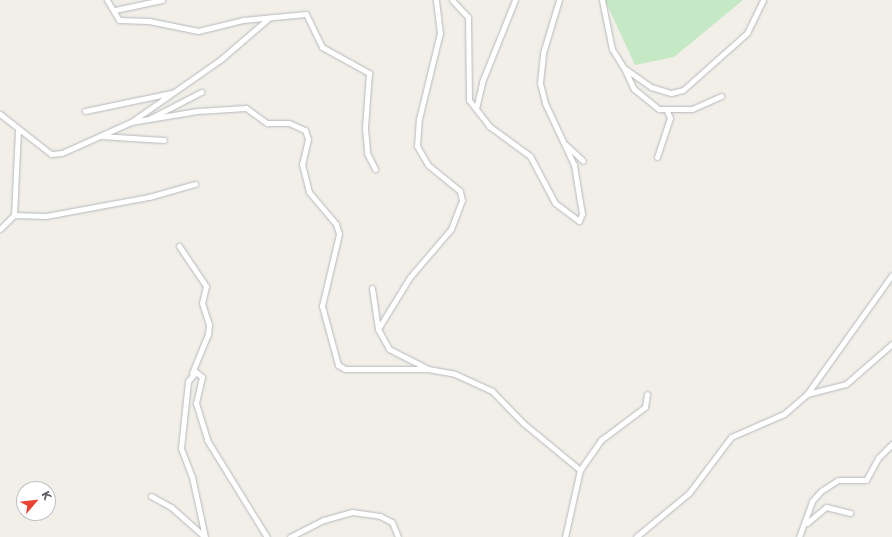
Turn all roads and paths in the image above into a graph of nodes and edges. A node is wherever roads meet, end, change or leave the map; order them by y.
1 (107, 0) edge
2 (162, 0) edge
3 (436, 0) edge
4 (452, 0) edge
5 (516, 0) edge
6 (559, 0) edge
7 (602, 0) edge
8 (763, 0) edge
9 (115, 10) junction
10 (269, 18) junction
11 (624, 68) junction
12 (201, 92) dead end
13 (174, 93) junction
14 (721, 96) dead end
15 (476, 110) junction
16 (85, 111) dead end
17 (667, 111) junction
18 (0, 114) edge
19 (131, 122) junction
20 (143, 122) junction
21 (18, 130) junction
22 (97, 136) junction
23 (164, 140) dead end
24 (566, 144) junction
25 (657, 157) dead end
26 (583, 161) dead end
27 (375, 169) dead end
28 (195, 184) dead end
29 (14, 215) junction
30 (0, 230) edge
31 (179, 246) dead end
32 (892, 275) edge
33 (372, 288) dead end
34 (378, 329) junction
35 (892, 344) edge
36 (428, 369) junction
37 (192, 373) junction
38 (647, 394) dead end
39 (807, 394) junction
40 (892, 444) edge
41 (580, 470) junction
42 (151, 496) dead end
43 (850, 513) dead end
44 (806, 524) junction
45 (205, 537) edge
46 (267, 537) edge
47 (290, 537) edge
48 (398, 537) edge
49 (565, 537) edge
50 (636, 537) edge
51 (799, 537) edge

1 - 9 street
2 - 9 street
3 - 34 street
4 - 15 street
5 - 15 street
6 - 24 street
7 - 11 street
8 - 11 street
9 - 10 street
10 - 13 street
10 - 27 street
11 - 17 street
12 - 20 street
13 - 16 street
13 - 19 street
14 - 17 street
15 - 24 street
17 - 25 street
18 - 21 street
19 - 20 street
19 - 22 street
20 - 36 street
21 - 22 street
21 - 29 street
22 - 23 street
24 - 26 street
28 - 29 street
29 - 30 street
31 - 37 street
32 - 39 street
33 - 34 street
34 - 36 street
35 - 39 street
36 - 41 street
37 - 45 street
37 - 46 street
38 - 41 street
39 - 50 street
40 - 44 street
41 - 49 street
42 - 45 street
43 - 44 street
44 - 51 street
47 - 48 street

